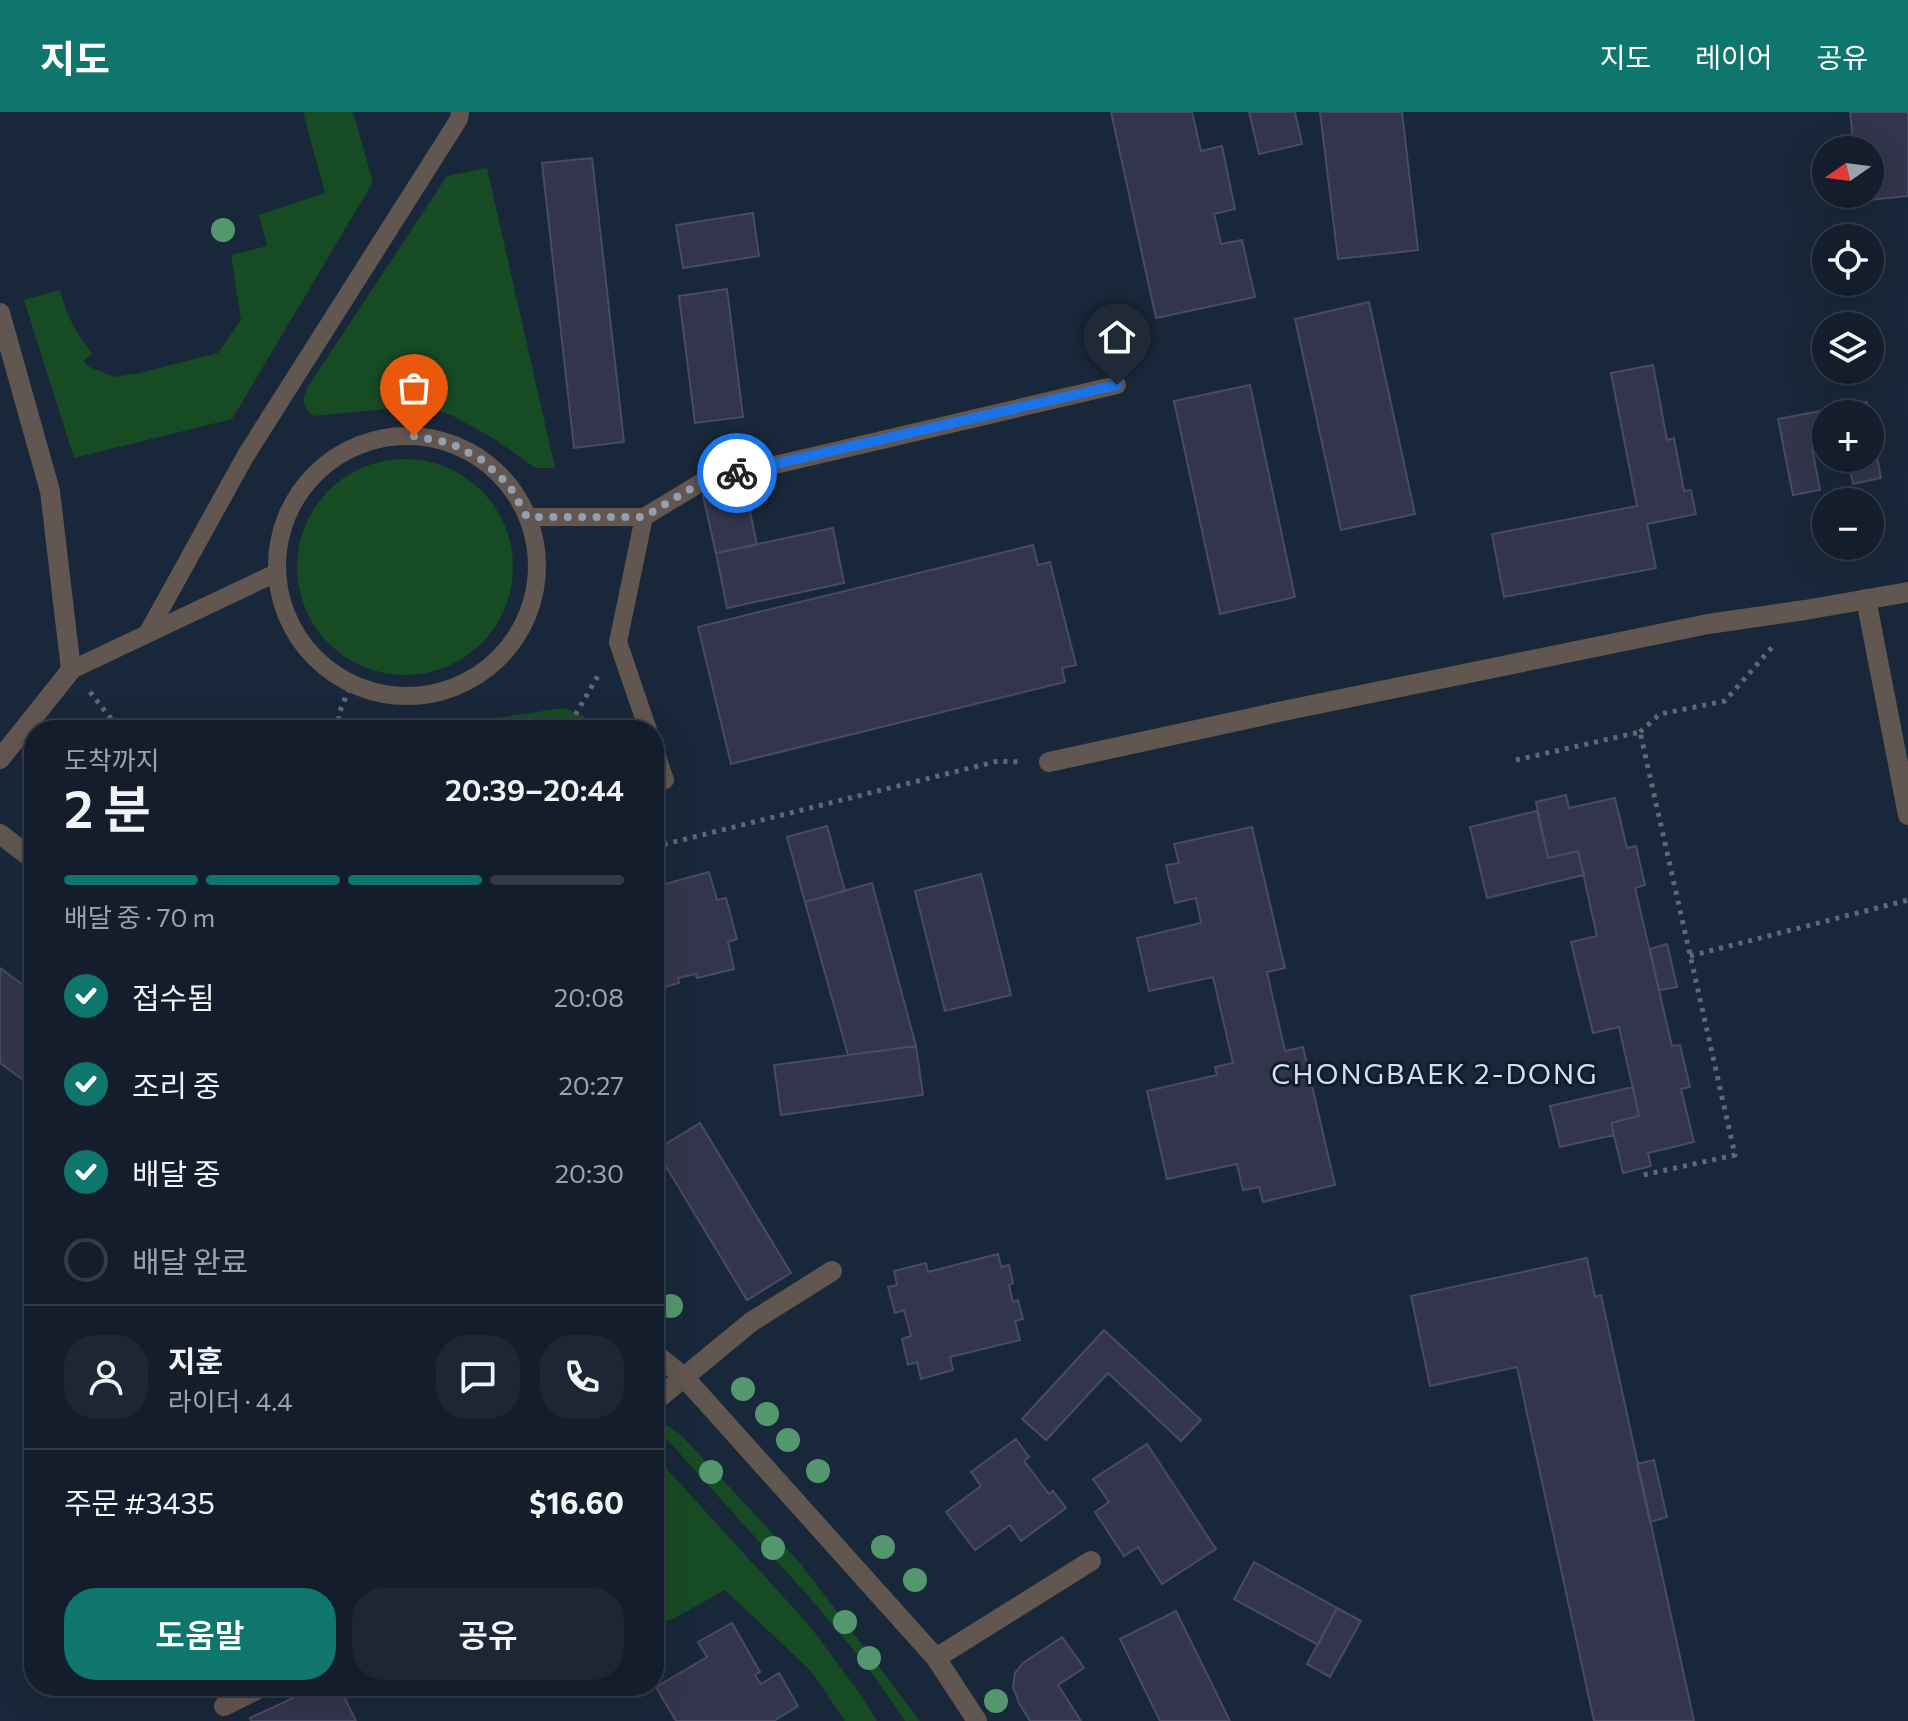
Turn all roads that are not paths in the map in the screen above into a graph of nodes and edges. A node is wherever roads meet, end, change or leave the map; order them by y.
1 (460, 112) edge
2 (0, 313) edge
3 (1117, 385) dead end
4 (527, 517) junction
5 (644, 517) junction
6 (276, 573) junction
7 (1908, 592) edge
8 (1866, 599) junction
9 (147, 634) junction
10 (71, 670) junction
11 (31, 720) edge
12 (645, 720) edge
13 (24, 729) edge
14 (0, 759) edge
15 (1049, 762) road end
16 (664, 777) edge
17 (665, 780) dead end
18 (1908, 815) edge
19 (0, 834) edge
20 (24, 852) edge
21 (832, 1271) dead end
22 (664, 1361) edge
23 (684, 1377) junction
24 (664, 1394) edge
25 (1091, 1561) dead end
26 (936, 1658) junction
27 (244, 1696) edge
28 (224, 1706) dead end
29 (977, 1721) edge

1 - 9 lane
2 - 10 street
3 - 5 lane
4 - 5 lane
4 - 6 lane
4 - 6 lane
5 - 12 lane
6 - 9 lane
7 - 8 street
8 - 15 street
8 - 18 street
9 - 10 lane
10 - 11 street
13 - 14 street
16 - 17 lane
19 - 20 street
21 - 23 street
22 - 23 street
23 - 24 street
23 - 26 street
25 - 26 street
26 - 29 street
27 - 28 street

